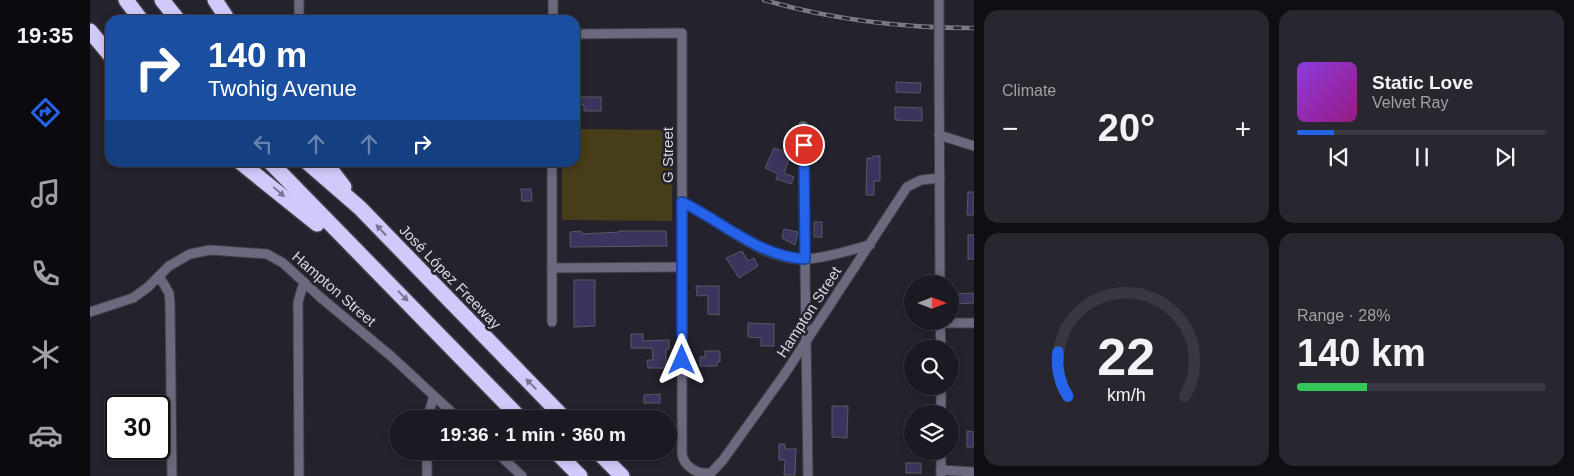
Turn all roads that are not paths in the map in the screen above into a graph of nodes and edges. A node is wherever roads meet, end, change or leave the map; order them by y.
1 (126, 0) edge
2 (162, 0) edge
3 (215, 0) edge
4 (299, 0) edge
5 (939, 0) edge
6 (553, 2) dead end
7 (137, 15) edge
8 (174, 15) edge
9 (225, 15) edge
10 (299, 15) edge
11 (553, 15) edge
12 (90, 31) edge
13 (580, 34) edge
14 (105, 49) edge
15 (804, 126) dead end
16 (939, 134) junction
17 (974, 146) edge
18 (247, 167) edge
19 (275, 167) edge
20 (313, 167) edge
21 (329, 167) edge
22 (552, 167) edge
23 (940, 178) junction
24 (682, 202) junction
25 (360, 208) junction
26 (870, 245) junction
27 (805, 259) junction
28 (682, 267) junction
29 (552, 268) junction
30 (380, 273) junction
31 (940, 275) edge
32 (159, 276) junction
33 (304, 282) junction
34 (90, 312) edge
35 (552, 322) dead end
36 (959, 323) edge
37 (974, 323) edge
38 (807, 341) junction
39 (434, 396) junction
40 (430, 410) edge
41 (449, 410) edge
42 (513, 410) edge
43 (556, 410) edge
44 (427, 460) edge
45 (504, 460) edge
46 (564, 460) edge
47 (606, 460) edge
48 (941, 460) edge
49 (974, 472) edge
50 (941, 473) edge
51 (706, 474) joint
52 (172, 476) edge
53 (299, 476) edge
54 (427, 476) edge
55 (522, 476) edge
56 (580, 476) edge
57 (622, 476) edge
58 (808, 476) edge

1 - 7 highway
2 - 8 highway
3 - 9 highway
4 - 10 street
5 - 16 street, bridge
6 - 11 street
12 - 14 highway
13 - 24 street, G Street
15 - 27 street
16 - 17 street
16 - 23 street
18 -> 30 highway
19 - 30 highway
20 - 25 highway, José López Freeway
21 - 25 highway
22 - 29 street
23 - 26 street, Hampton Street
23 - 31 street
24 - 27 street
24 - 28 street, G Street
43 -> 25 highway, José López Freeway
26 - 27 street
26 - 38 street, Hampton Street
27 - 38 street
28 - 29 street
28 - 51 street, G Street
29 - 35 street
30 -> 42 highway
32 - 33 street, Hampton Street
32 - 34 street, Hampton Street
32 - 52 street
33 - 39 street, Hampton Street
33 - 53 street
36 - 37 street
38 - 51 street, Hampton Street
38 - 58 street
39 - 40 street
39 - 41 street, Hampton Street
44 - 54 street
45 - 55 street
46 - 56 highway
47 - 57 highway
48 - 50 street
49 - 50 street

